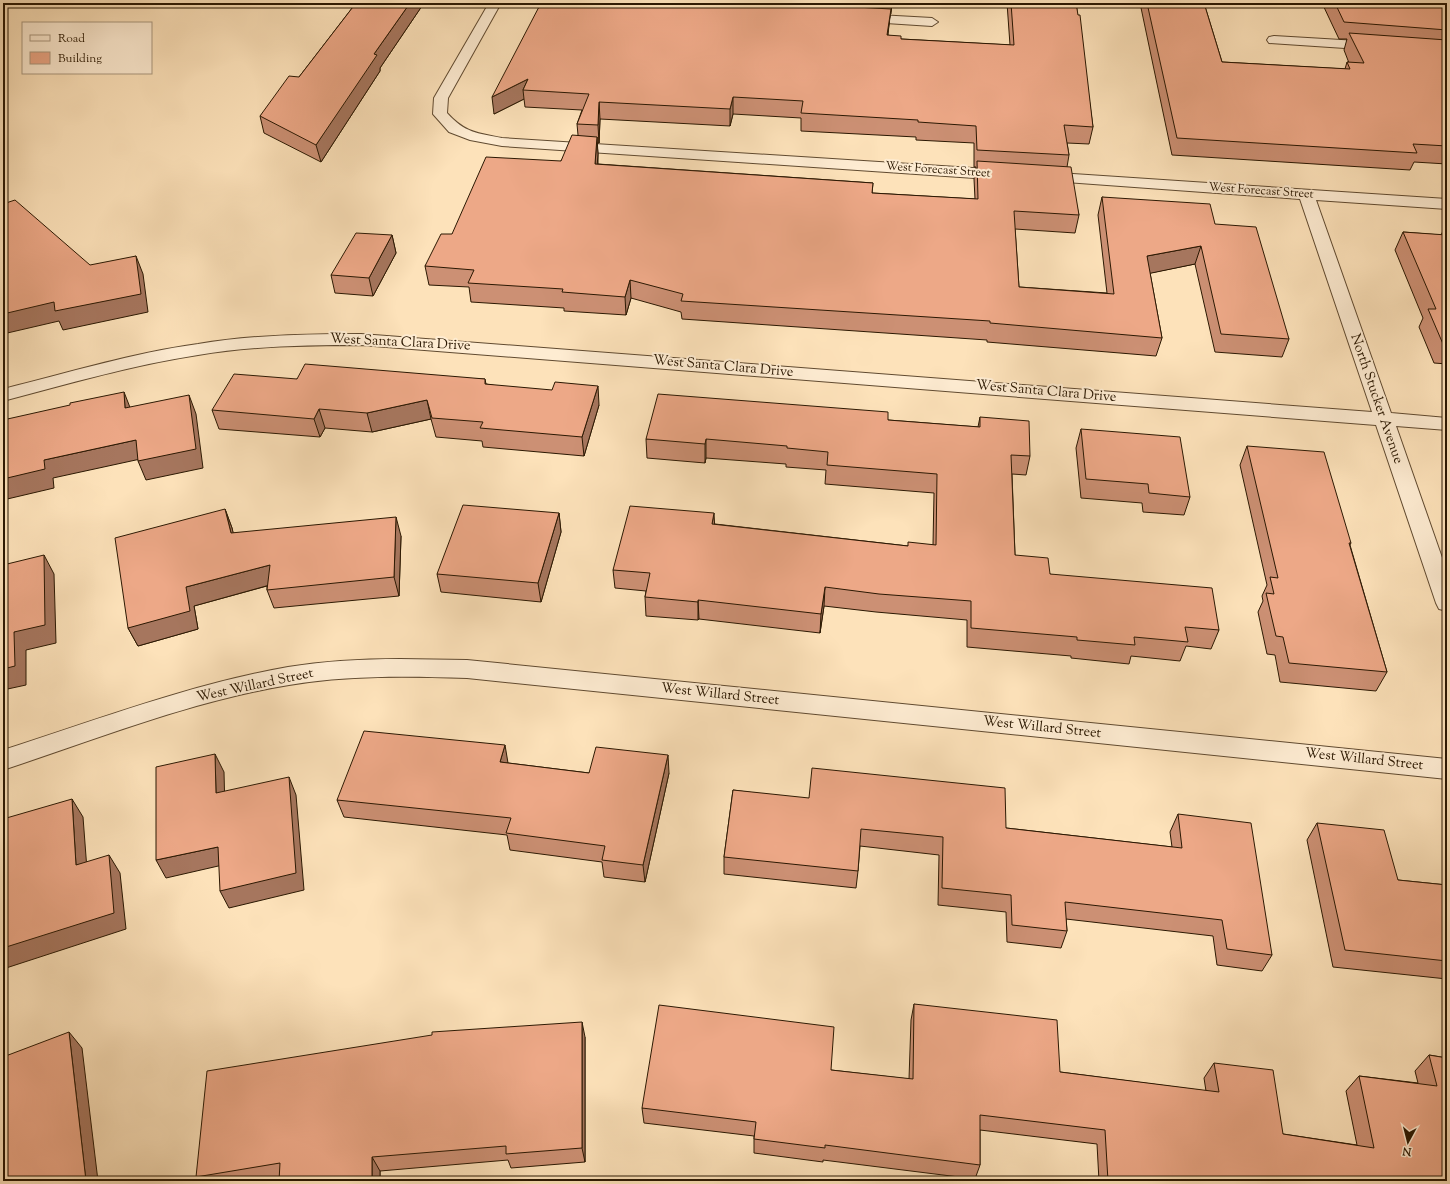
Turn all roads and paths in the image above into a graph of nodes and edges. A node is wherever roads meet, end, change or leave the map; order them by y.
1 (495, 3) edge
2 (845, 17) edge
3 (932, 22) dead end
4 (1274, 40) dead end
5 (1384, 47) edge
6 (1306, 194) junction
7 (1447, 204) edge
8 (3, 395) edge
9 (1383, 419) junction
10 (1447, 424) edge
11 (1447, 603) edge
12 (3, 760) edge
13 (1447, 769) edge

1 - 6 street, West Forecast Street
2 - 3 street
4 - 5 street
6 - 7 street, West Forecast Street
6 - 9 street, North Stucker Avenue
8 - 9 street, West Santa Clara Drive
9 - 10 street, West Santa Clara Drive
9 - 11 street, North Stucker Avenue
12 - 13 street, West Willard Street

